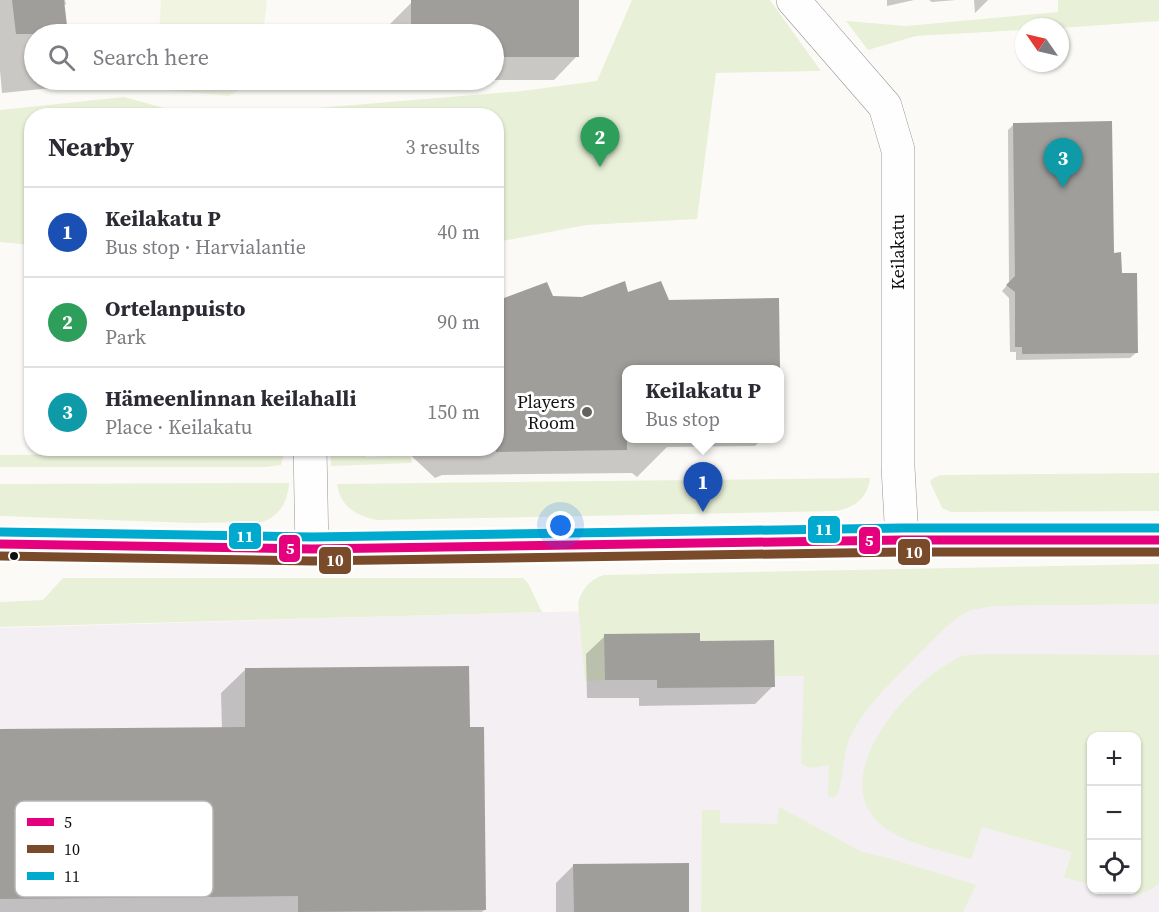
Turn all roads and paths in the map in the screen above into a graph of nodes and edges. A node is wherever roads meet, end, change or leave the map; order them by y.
1 (793, 0) edge
2 (310, 456) edge
3 (902, 540) junction
4 (1159, 540) edge
5 (0, 544) edge
6 (312, 549) junction

1 - 3 street, Keilakatu
2 - 6 street
3 - 4 main road
3 - 6 main road
5 - 6 main road

